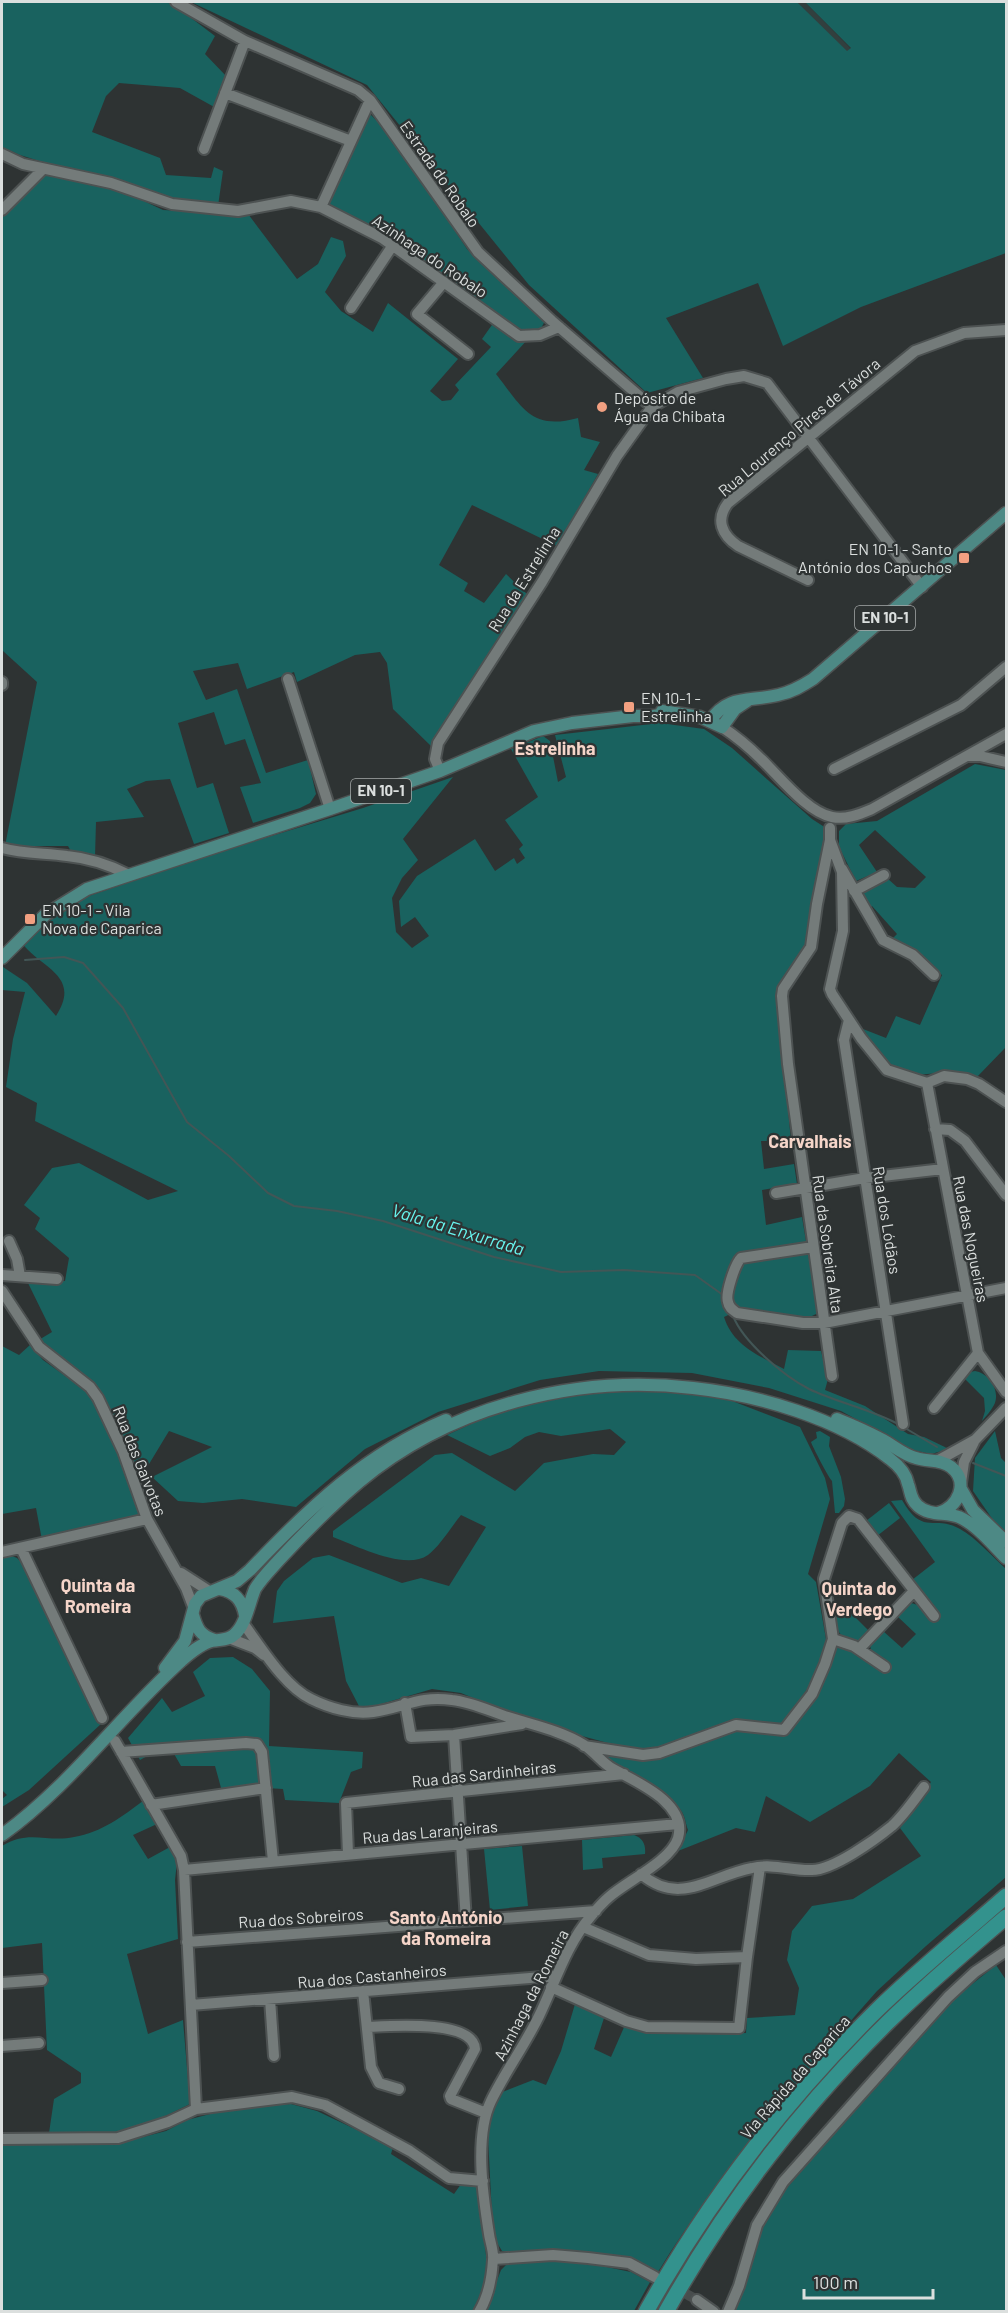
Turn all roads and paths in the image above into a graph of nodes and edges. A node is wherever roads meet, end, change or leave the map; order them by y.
1 (176, 2) edge
2 (245, 41) junction
3 (225, 93) junction
4 (370, 100) junction
5 (351, 141) junction
6 (204, 149) dead end
7 (2, 154) edge
8 (43, 169) junction
9 (321, 207) junction
10 (2, 210) edge
11 (393, 245) junction
12 (444, 282) junction
13 (351, 308) dead end
14 (559, 327) junction
15 (1006, 330) edge
16 (468, 354) dead end
17 (652, 407) junction
18 (809, 436) junction
19 (1006, 513) edge
20 (808, 580) dead end
21 (922, 587) junction
22 (1006, 667) edge
23 (288, 679) dead end
24 (751, 700) junction
25 (710, 721) junction
26 (722, 727) junction
27 (1006, 735) edge
28 (993, 747) junction
29 (966, 757) junction
30 (987, 758) junction
31 (1005, 762) edge
32 (834, 769) dead end
33 (440, 771) junction
34 (330, 809) junction
35 (827, 816) junction
36 (842, 818) junction
37 (830, 828) junction
38 (830, 840) junction
39 (2, 848) edge
40 (841, 866) junction
41 (129, 874) junction
42 (884, 875) dead end
43 (854, 891) junction
44 (2, 958) edge
45 (934, 975) dead end
46 (849, 1020) junction
47 (927, 1083) junction
48 (1006, 1102) edge
49 (935, 1129) junction
50 (943, 1169) junction
51 (866, 1178) junction
52 (804, 1188) junction
53 (777, 1192) dead end
54 (1006, 1195) edge
55 (9, 1241) dead end
56 (813, 1247) junction
57 (2, 1275) edge
58 (20, 1276) junction
59 (57, 1279) dead end
60 (1006, 1288) edge
61 (2, 1291) edge
62 (967, 1297) junction
63 (886, 1311) junction
64 (824, 1323) junction
65 (978, 1353) junction
66 (832, 1376) dead end
67 (1006, 1392) edge
68 (934, 1408) dead end
69 (1006, 1408) edge
70 (903, 1424) dead end
71 (975, 1440) junction
72 (935, 1461) junction
73 (909, 1485) junction
74 (961, 1486) junction
75 (936, 1513) junction
76 (147, 1519) junction
77 (1006, 1542) edge
78 (21, 1548) junction
79 (2, 1552) edge
80 (1006, 1558) edge
81 (175, 1567) junction
82 (214, 1590) junction
83 (914, 1591) junction
84 (194, 1612) junction
85 (934, 1616) dead end
86 (244, 1619) junction
87 (229, 1638) junction
88 (214, 1640) junction
89 (832, 1640) junction
90 (859, 1649) junction
91 (277, 1667) junction
92 (885, 1667) dead end
93 (405, 1703) junction
94 (102, 1718) dead end
95 (526, 1723) junction
96 (454, 1734) junction
97 (115, 1741) dead end
98 (584, 1745) junction
99 (121, 1752) junction
100 (625, 1774) junction
101 (924, 1787) dead end
102 (266, 1788) junction
103 (458, 1792) junction
104 (151, 1804) junction
105 (678, 1824) junction
106 (2, 1828) edge
107 (2, 1835) edge
108 (461, 1844) junction
109 (348, 1854) junction
110 (273, 1862) junction
111 (760, 1867) junction
112 (184, 1870) junction
113 (641, 1874) junction
114 (1006, 1896) edge
115 (596, 1911) junction
116 (1006, 1917) edge
117 (466, 1921) junction
118 (583, 1927) junction
119 (188, 1942) junction
120 (1006, 1951) edge
121 (747, 1957) junction
122 (555, 1976) junction
123 (42, 1980) dead end
124 (2, 1983) edge
125 (551, 1988) junction
126 (363, 1991) junction
127 (270, 1999) junction
128 (191, 2005) junction
129 (367, 2027) junction
130 (39, 2043) dead end
131 (2, 2046) edge
132 (274, 2056) dead end
133 (399, 2089) dead end
134 (196, 2109) junction
135 (486, 2113) junction
136 (2, 2139) edge
137 (483, 2181) junction
138 (494, 2259) junction
139 (655, 2277) tunnel mouth
140 (697, 2300) tunnel mouth
141 (480, 2312) edge
142 (646, 2312) edge
143 (666, 2312) edge
144 (714, 2312) edge
145 (728, 2312) edge

1 - 2 street, Estrada do Robalo
2 - 3 street
2 - 4 street, Estrada do Robalo
3 - 5 street
3 - 6 street
4 - 5 street
4 - 14 street, Estrada do Robalo
5 - 9 street
7 - 8 street, Azinhaga do Robalo
8 - 9 street, Azinhaga do Robalo
8 - 10 street
9 - 11 street, Azinhaga do Robalo
11 - 12 street, Azinhaga do Robalo
11 - 13 street
12 - 14 street, Azinhaga do Robalo
12 - 16 street
14 - 17 street, Estrada do Robalo
15 - 18 street, Rua Lourenço Pires de Távora
17 - 18 street
17 - 33 street, Rua da Estrelinha
18 - 20 street, Rua Lourenço Pires de Távora
18 - 21 street
19 - 21 main road, EN 10-1
21 - 24 main road, EN 10-1
22 - 32 street
23 - 34 street
24 - 25 main road, EN 10-1
24 - 26 main road, EN 10-1
25 - 26 main road, EN 10-1
25 - 33 main road, EN 10-1
26 - 35 street
27 - 28 street
28 - 29 street
28 - 30 street
28 - 31 street
29 - 30 street
29 - 36 street
30 - 31 street
33 - 34 main road, EN 10-1
34 - 41 main road, EN 10-1
35 - 36 street
35 - 37 street
36 - 37 street
37 - 38 street
38 - 40 street
38 - 52 street, Rua da Sobreira Alta
39 - 41 street
40 - 43 street
40 - 46 street
41 - 44 main road, EN 10-1
42 - 43 street
43 - 45 street
46 - 47 street
46 - 51 street, Rua dos Lódãos
47 - 48 street
47 - 49 street, Rua das Nogueiras
49 - 50 street, Rua das Nogueiras
49 - 54 street
50 - 51 street
50 - 62 street, Rua das Nogueiras
51 - 52 street
51 - 63 street, Rua dos Lódãos
52 - 53 street
52 - 56 street, Rua da Sobreira Alta
55 - 58 street
56 - 64 street, Rua da Sobreira Alta
56 - 64 street
57 - 58 street
58 - 59 street
60 - 62 street
61 - 76 street, Rua das Gaivotas
62 - 63 street
62 - 65 street, Rua das Nogueiras
63 - 64 street
63 - 70 street, Rua dos Lódãos
64 - 66 street, Rua da Sobreira Alta
65 - 67 street, Rua das Nogueiras
65 - 68 street
69 - 71 street
71 - 72 street
71 - 74 street
72 - 73 main road
72 - 74 main road
72 - 82 main road
73 - 75 main road
73 - 86 main road
74 - 75 main road
74 - 77 main road
75 - 80 main road
76 - 78 street
76 - 81 street, Rua das Gaivotas
78 - 79 street
78 - 94 street
81 - 82 street
81 - 84 street, Rua das Gaivotas
82 - 84 main road
82 - 86 main road
83 - 85 street
83 - 89 street
83 - 90 street
84 - 88 main road
84 - 106 main road
86 - 87 main road
86 - 91 street
87 - 88 main road
87 - 91 street
88 - 107 main road
89 - 90 street
89 - 98 street
90 - 92 street
91 - 93 street
93 - 95 street
93 - 96 street
95 - 96 street
95 - 98 street
96 - 103 street
97 - 99 street
98 - 100 street
99 - 102 street
99 - 104 street
100 - 103 street, Rua das Sardinheiras
100 - 105 street
101 - 111 street
102 - 104 street
102 - 110 street
103 - 108 street
103 - 109 street, Rua das Sardinheiras
104 - 112 street
105 - 108 street, Rua das Laranjeiras
105 - 113 street, Azinhaga da Romeira
108 - 109 street, Rua das Laranjeiras
108 - 117 street
109 - 110 street, Rua das Laranjeiras
110 - 112 street, Rua das Laranjeiras
111 - 113 street
111 - 121 street
112 - 119 street
113 - 115 street, Azinhaga da Romeira
114 - 142 highway, Via Rápida da Caparica
115 - 117 street, Rua dos Sobreiros
115 - 118 street, Azinhaga da Romeira
116 - 143 highway, Via Rápida da Caparica
117 - 119 street, Rua dos Sobreiros
118 - 121 street
118 - 122 street, Azinhaga da Romeira
119 - 128 street
120 - 145 street
121 - 125 street
122 - 125 street, Azinhaga da Romeira
122 - 126 street, Rua dos Castanheiros
123 - 124 street
125 - 135 street, Azinhaga da Romeira
126 - 127 street, Rua dos Castanheiros
126 - 129 street
127 - 128 street, Rua dos Castanheiros
127 - 132 street
128 - 134 street
129 - 133 street
129 - 135 street
130 - 131 street
134 - 136 street
134 - 137 street
135 - 137 street, Azinhaga da Romeira
137 - 138 street, Azinhaga da Romeira
138 - 139 street
138 - 141 street, Azinhaga da Romeira
140 - 144 street

